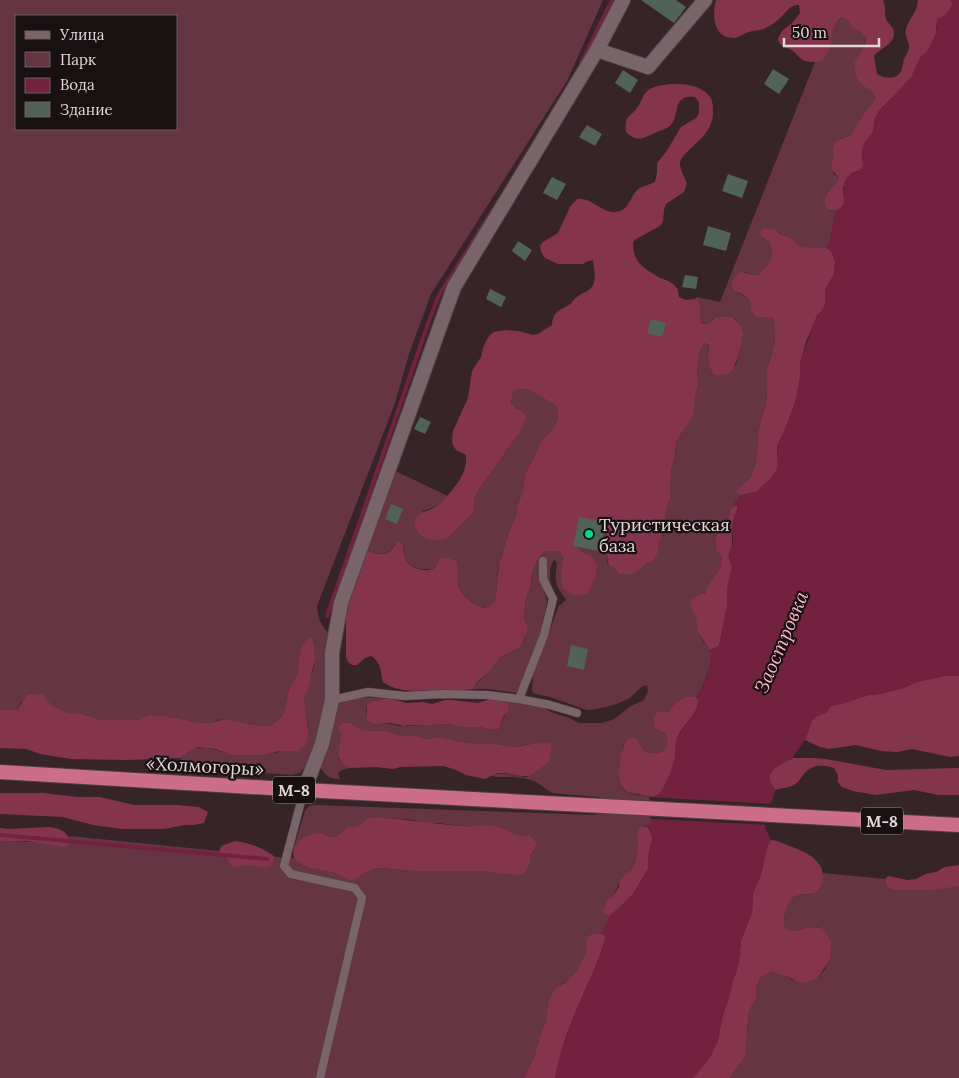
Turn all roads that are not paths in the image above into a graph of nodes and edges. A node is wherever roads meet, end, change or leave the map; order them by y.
1 (623, 0) edge
2 (705, 0) edge
3 (597, 50) junction
4 (543, 561) dead end
5 (519, 699) junction
6 (332, 700) junction
7 (577, 713) dead end
8 (0, 772) edge
9 (304, 790) junction
10 (959, 825) edge
11 (320, 1078) edge

1 - 3 street
2 - 3 street
3 - 6 street
4 - 5 lane
5 - 6 lane
5 - 7 lane
6 - 9 street
8 - 9 highway, «Холмогоры» / М-8
9 - 10 highway, «Холмогоры» / М-8
9 - 11 lane

